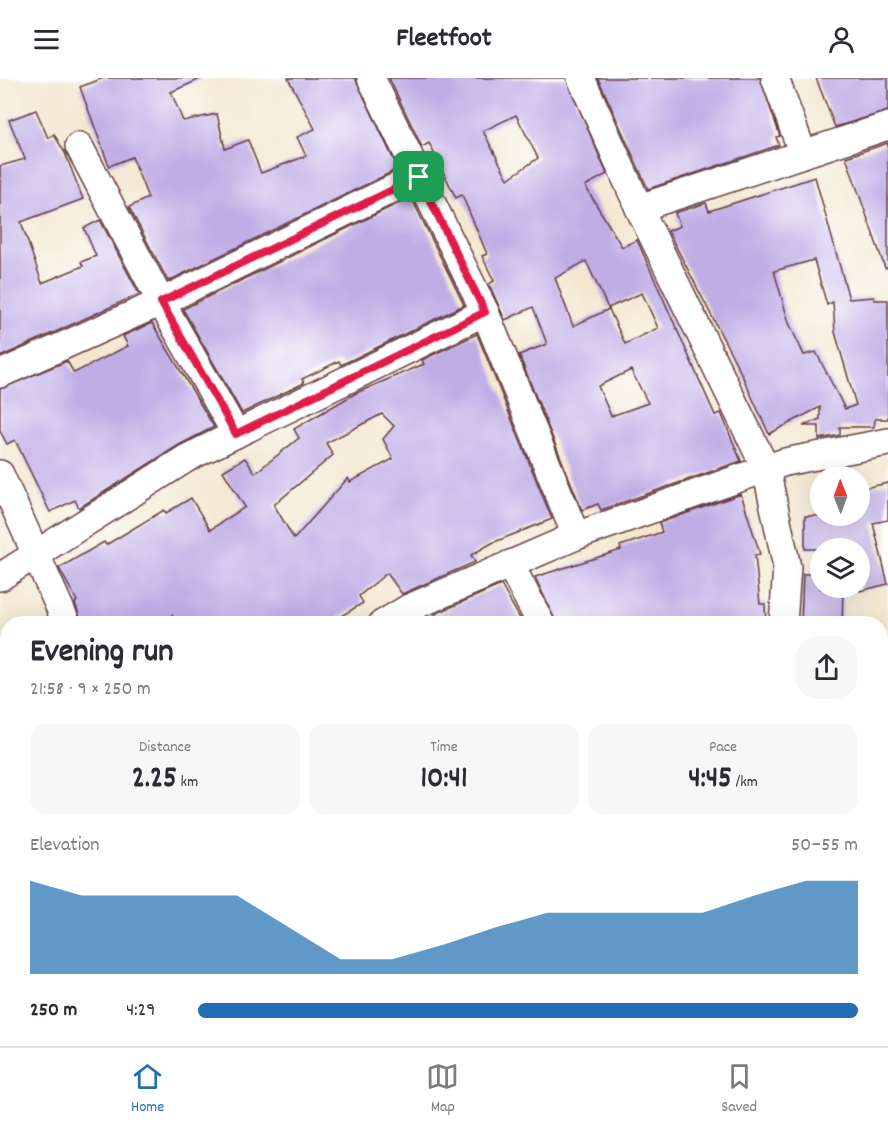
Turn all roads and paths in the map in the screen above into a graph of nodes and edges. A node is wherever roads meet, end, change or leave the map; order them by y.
1 (371, 78) edge
2 (581, 78) edge
3 (775, 78) edge
4 (888, 126) edge
5 (79, 146) dead end
6 (803, 154) junction
7 (419, 177) junction
8 (639, 208) junction
9 (161, 302) junction
10 (485, 312) junction
11 (0, 374) edge
12 (236, 434) junction
13 (888, 442) edge
14 (766, 469) junction
15 (0, 474) edge
16 (576, 536) junction
17 (37, 554) junction
18 (510, 564) junction
19 (0, 577) edge
20 (64, 616) edge
21 (395, 616) edge
22 (537, 616) edge
23 (784, 616) edge

1 - 7 street
2 - 8 street
3 - 6 street
4 - 6 street
5 - 9 street
6 - 8 street
7 - 9 street
7 - 10 street
8 - 14 street
9 - 11 street
9 - 12 street
10 - 12 street
10 - 16 street
12 - 17 street
13 - 14 street
14 - 16 street
14 - 23 street
15 - 17 street
16 - 18 street
17 - 19 street
17 - 20 street
18 - 21 street
18 - 22 street

